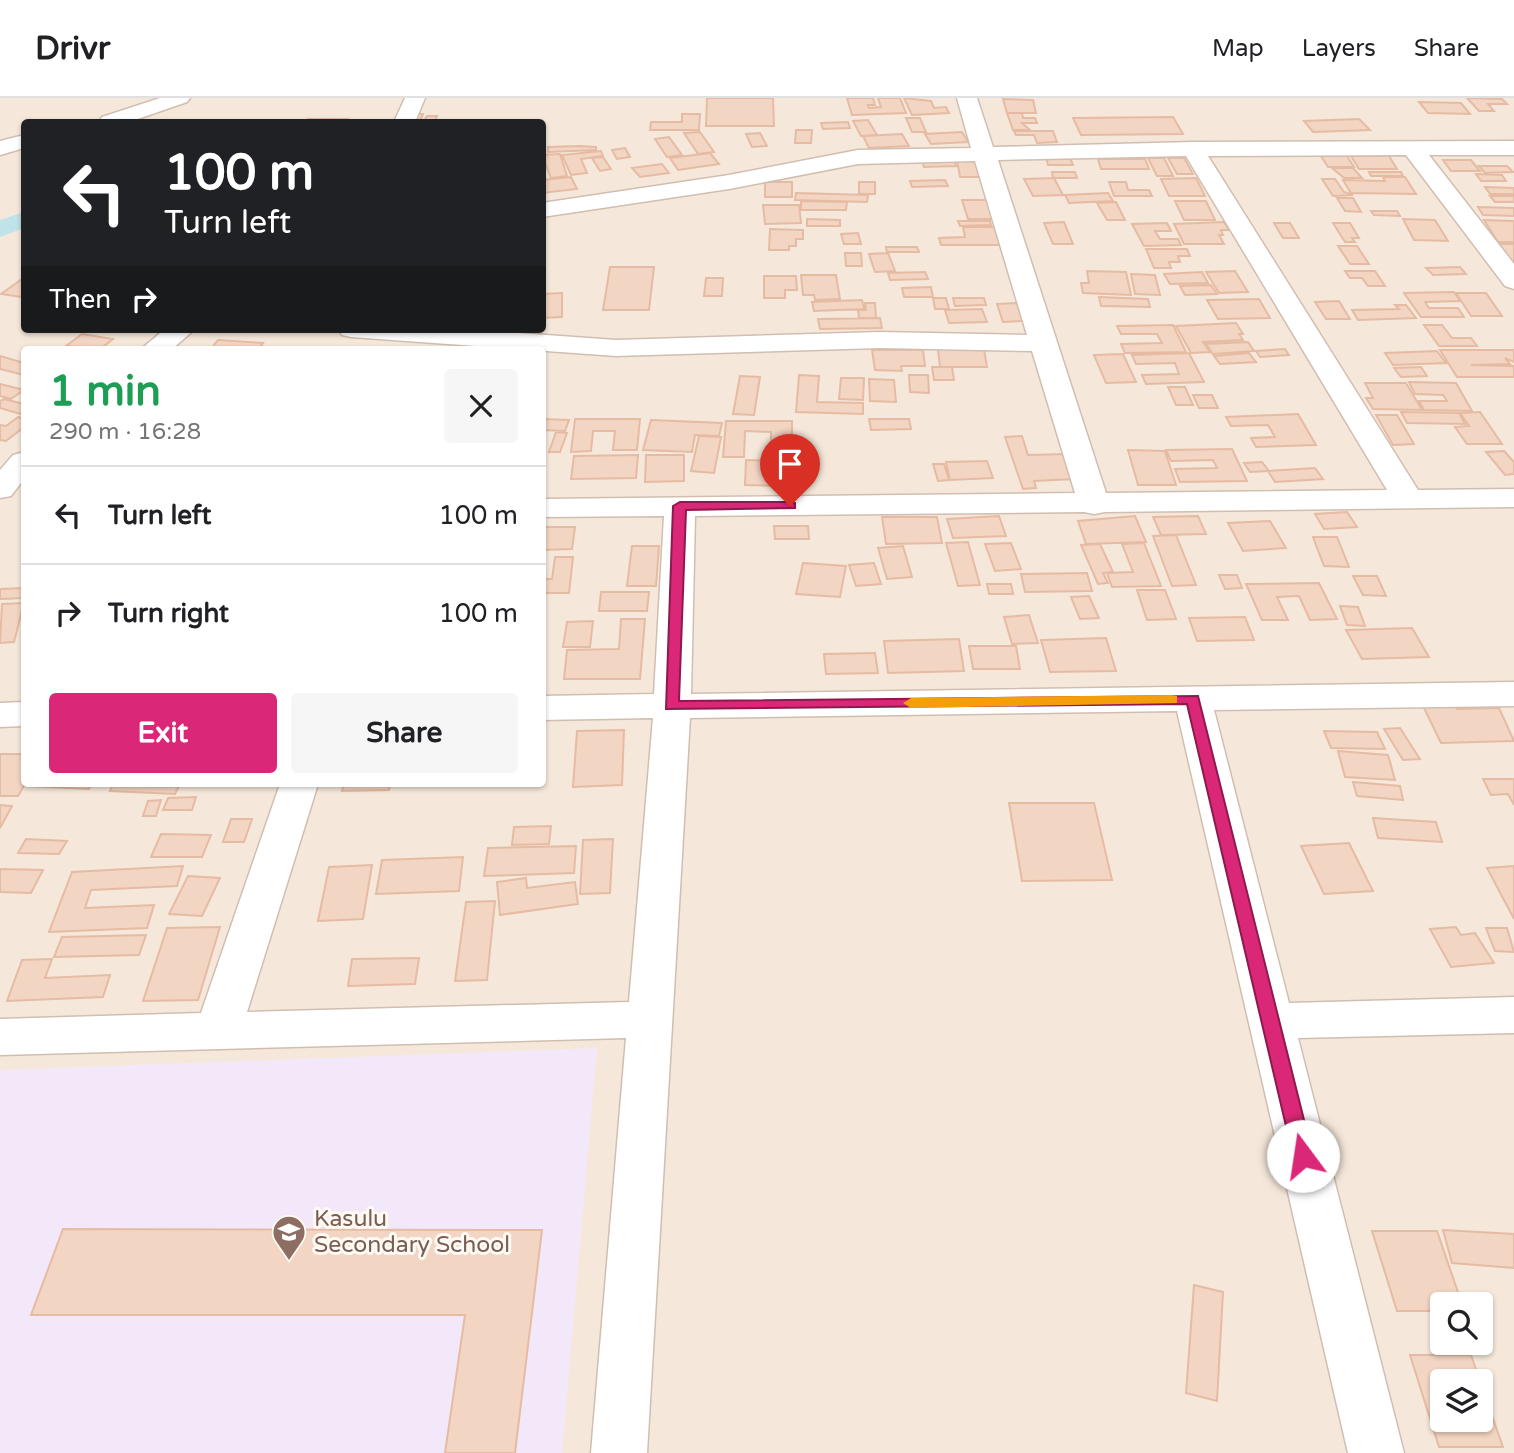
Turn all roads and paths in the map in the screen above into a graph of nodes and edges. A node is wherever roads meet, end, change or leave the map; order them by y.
1 (180, 98) edge
2 (415, 98) edge
3 (967, 98) edge
4 (119, 119) edge
5 (406, 119) edge
6 (21, 143) edge
7 (0, 148) edge
8 (1412, 148) junction
9 (1514, 148) edge
10 (1193, 149) junction
11 (985, 156) junction
12 (546, 208) edge
13 (1514, 281) edge
14 (177, 333) edge
15 (407, 333) edge
16 (1044, 343) junction
17 (159, 346) edge
18 (21, 464) edge
19 (0, 489) edge
20 (1514, 498) edge
21 (1408, 499) junction
22 (1094, 505) junction
23 (680, 506) junction
24 (546, 508) edge
25 (0, 509) edge
26 (21, 509) edge
27 (1514, 694) edge
28 (1193, 699) junction
29 (672, 706) junction
30 (546, 708) edge
31 (21, 714) edge
32 (0, 715) edge
33 (298, 787) edge
34 (1514, 1016) edge
35 (650, 1019) junction
36 (1270, 1021) junction
37 (218, 1031) junction
38 (0, 1037) edge
39 (620, 1453) edge
40 (1376, 1453) edge

1 - 4 street
2 - 5 street
3 - 11 street
6 - 7 street
8 - 9 street
8 - 10 street
8 - 13 street
10 - 11 street
10 - 21 street
11 - 12 street
11 - 16 street
14 - 17 street
15 - 16 street
16 - 22 street
18 - 19 street
20 - 21 street
21 - 22 street
22 - 23 street
23 - 24 street
23 - 29 street
25 - 26 street
27 - 28 street
28 - 29 street
28 - 36 street
29 - 30 street
29 - 35 street
31 - 32 street
33 - 37 street
34 - 36 street
35 - 37 street
35 - 39 street
36 - 40 street
37 - 38 street

